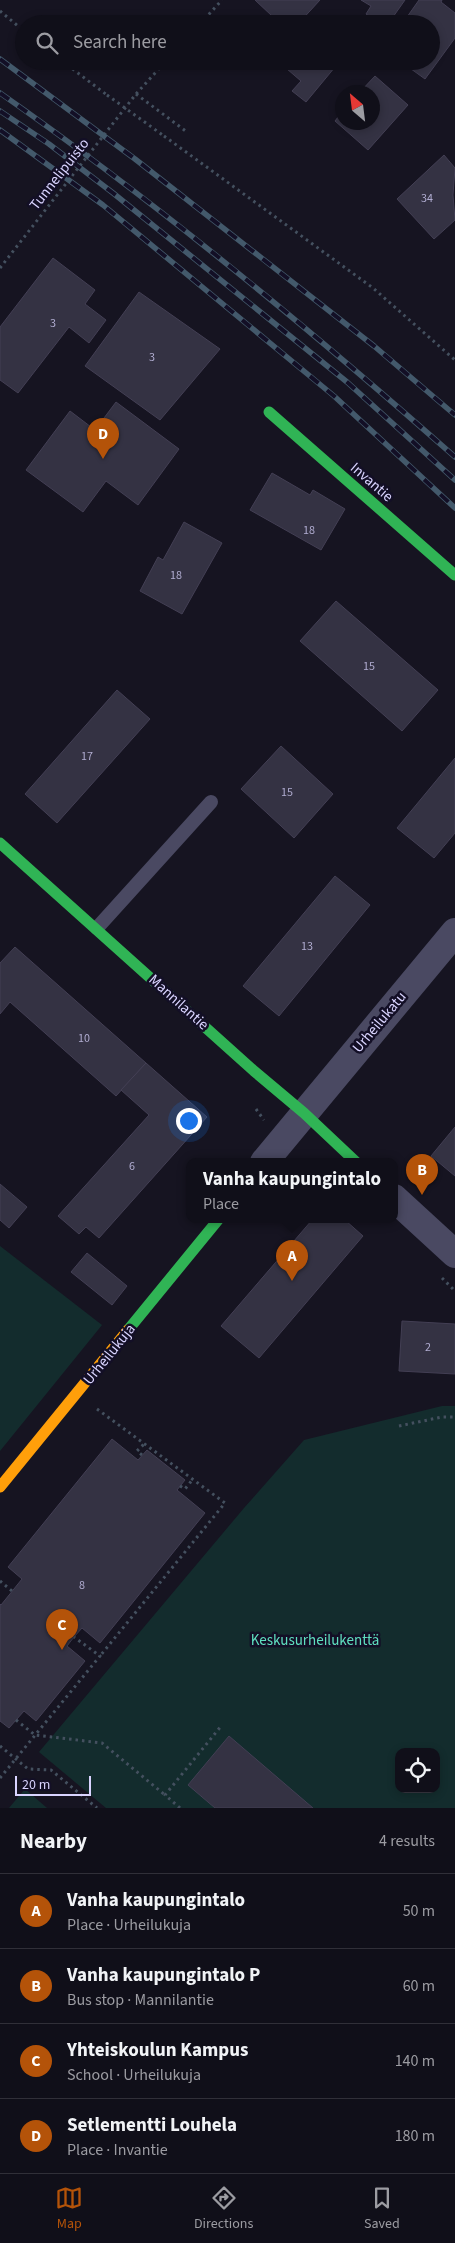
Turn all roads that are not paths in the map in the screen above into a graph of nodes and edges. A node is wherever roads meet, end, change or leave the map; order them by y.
1 (269, 412) dead end
2 (455, 575) edge
3 (211, 802) dead end
4 (0, 843) edge
5 (98, 928) junction
6 (455, 932) edge
7 (304, 1112) junction
8 (267, 1158) edge
9 (352, 1158) edge
10 (398, 1202) edge
11 (216, 1223) edge
12 (455, 1254) edge
13 (0, 1488) edge

1 - 2 street, Invantie
3 - 5 lane
4 - 5 street, Mannilantie
5 - 7 street, Mannilantie
6 - 7 street, Urheilukatu
7 - 8 street
7 - 9 street, Mannilantie
10 - 12 street
11 - 13 street, Urheilukuja

